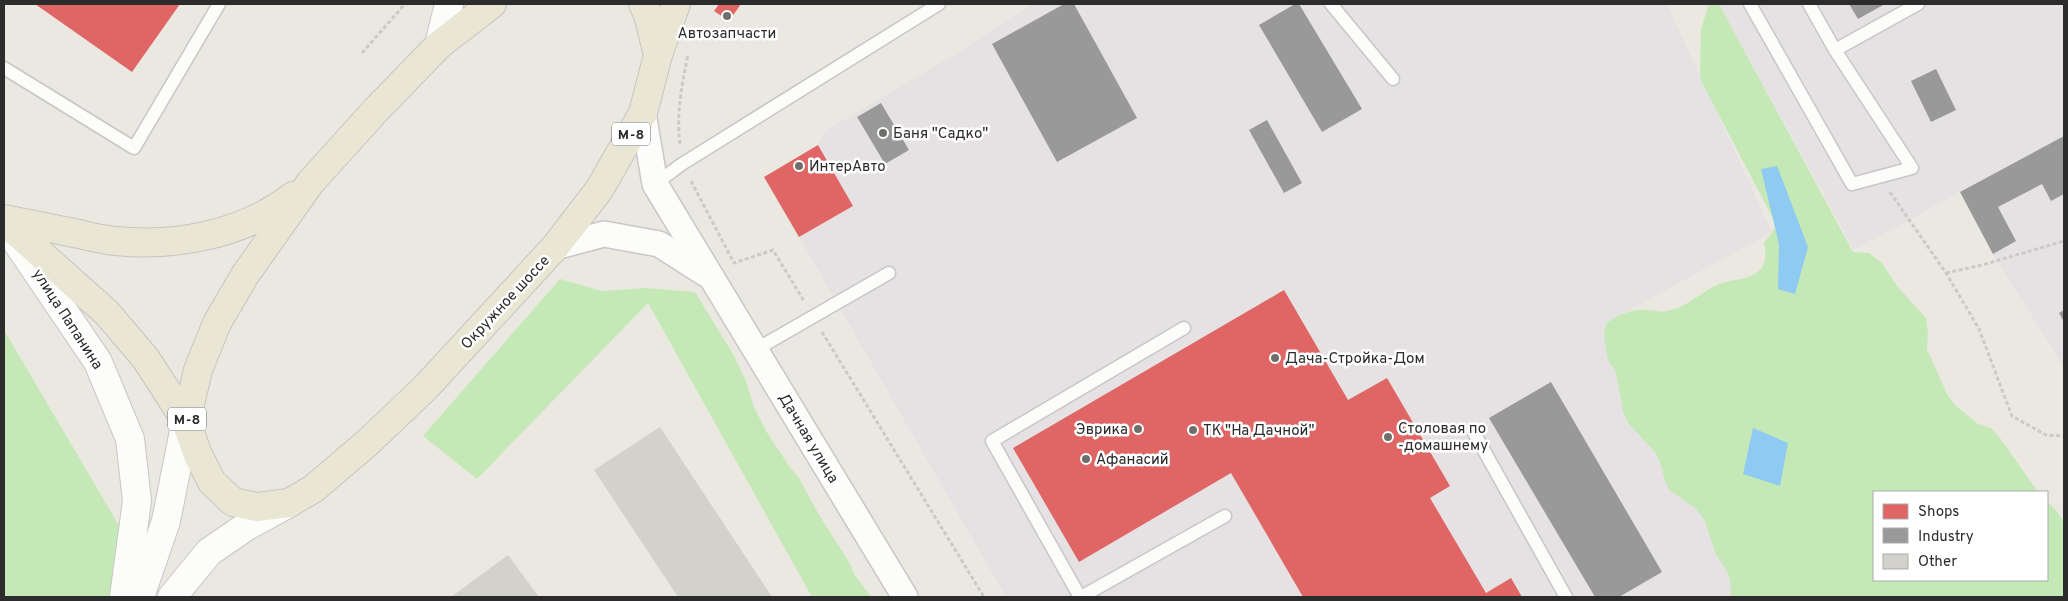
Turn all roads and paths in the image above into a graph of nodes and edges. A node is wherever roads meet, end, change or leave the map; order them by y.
1 (219, 4) edge
2 (405, 4) edge
3 (449, 4) edge
4 (492, 4) edge
5 (643, 4) edge
6 (676, 4) edge
7 (938, 4) edge
8 (1331, 4) edge
9 (1750, 4) edge
10 (1809, 4) edge
11 (1918, 4) edge
12 (439, 45) junction
13 (1836, 50) junction
14 (362, 52) dead end
15 (658, 54) junction
16 (4, 68) edge
17 (1393, 80) dead end
18 (643, 113) junction
19 (1879, 177) junction
20 (310, 183) junction
21 (655, 184) junction
22 (4, 221) edge
23 (2064, 241) edge
24 (555, 247) junction
25 (888, 273) dead end
26 (1946, 273) junction
27 (712, 278) junction
28 (1184, 328) dead end
29 (755, 350) junction
30 (186, 422) junction
31 (1473, 431) dead end
32 (2064, 436) edge
33 (289, 503) junction
34 (1225, 516) dead end
35 (124, 597) edge
36 (140, 597) edge
37 (172, 597) edge
38 (905, 597) edge
39 (1081, 597) edge
40 (1566, 597) edge

1 - 16 lane
2 - 14 path
3 - 12 main road
4 - 12 main road, М-8
5 - 15 main road, Окружное шоссе / М-8
6 - 15 main road, Окружное шоссе / М-8
7 - 21 lane
8 - 17 lane
9 - 19 lane
10 - 13 lane
11 - 13 lane
12 - 20 main road, М-8
13 - 19 lane
15 - 18 main road, Окружное шоссе / М-8
18 - 21 street, Дачная улица
18 - 24 main road, Окружное шоссе / М-8
19 - 26 path
20 - 22 main road, М-8
20 - 30 main road, М-8
21 - 27 street, Дачная улица
22 - 30 main road, улица Папанина / М-8
22 - 35 main road, улица Папанина
23 - 26 path
24 - 27 street, Дачная улица
24 - 33 main road, Окружное шоссе / М-8
25 - 29 lane
26 - 32 path
27 - 29 street, Дачная улица
28 - 39 lane
29 - 38 street, Дачная улица
30 - 33 main road, Окружное шоссе / М-8
30 - 36 main road
31 - 40 lane
33 - 37 main road, Окружное шоссе
34 - 39 lane

